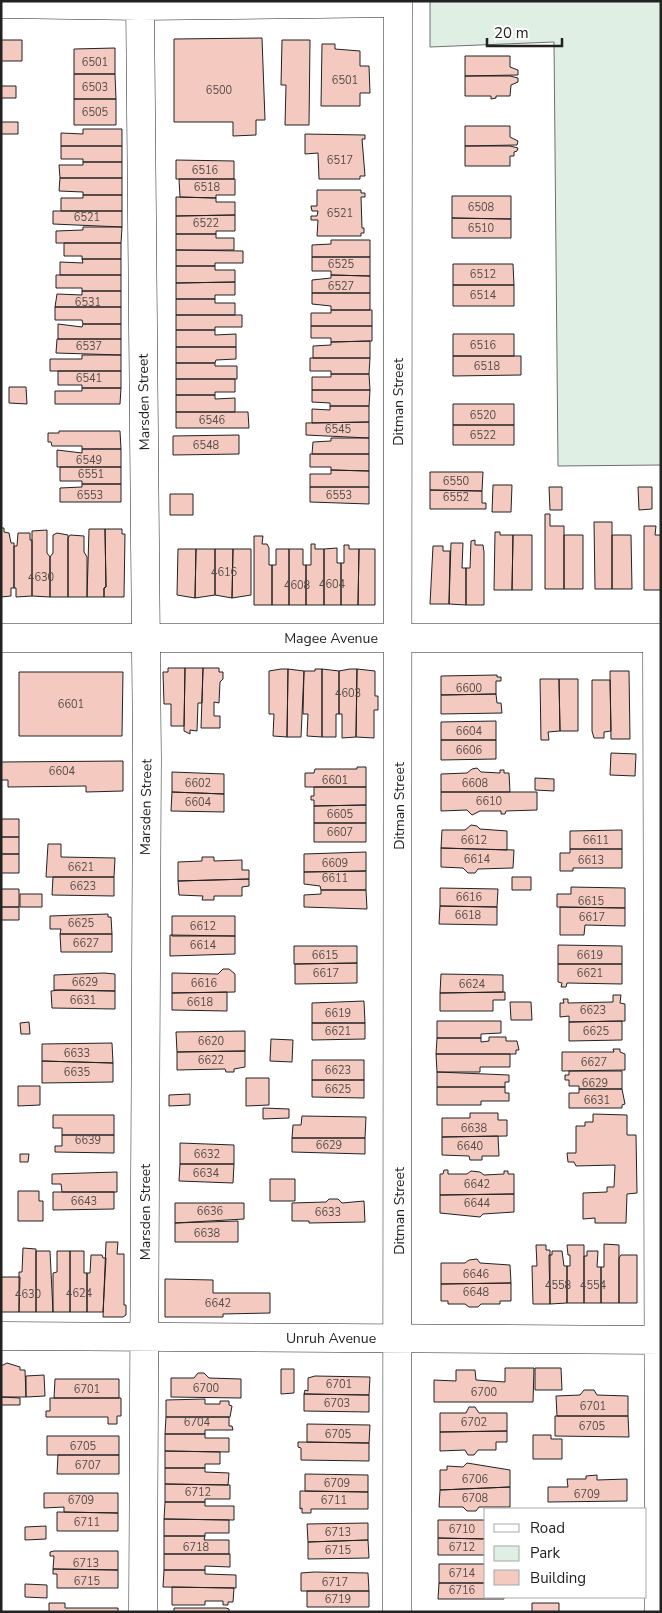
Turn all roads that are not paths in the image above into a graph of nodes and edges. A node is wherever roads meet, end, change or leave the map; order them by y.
1 (398, 2) edge
2 (1, 4) edge
3 (140, 4) edge
4 (1, 638) edge
5 (147, 638) junction
6 (397, 638) junction
7 (659, 638) edge
8 (146, 1335) junction
9 (1, 1336) edge
10 (398, 1338) junction
11 (660, 1340) edge
12 (143, 1612) edge
13 (397, 1612) edge
14 (658, 1612) edge

1 - 3 street
1 - 6 street, Ditman Street
2 - 3 street
3 - 5 street, Marsden Street
4 - 5 street, Magee Avenue
5 - 6 street, Magee Avenue
5 - 8 street, Marsden Street
6 - 7 street, Magee Avenue
6 - 10 street, Ditman Street
7 - 11 street
8 - 9 street, Unruh Avenue
8 - 10 street, Unruh Avenue
8 - 12 street, Marsden Street
10 - 11 street, Unruh Avenue
10 - 13 street, Ditman Street
11 - 14 street

